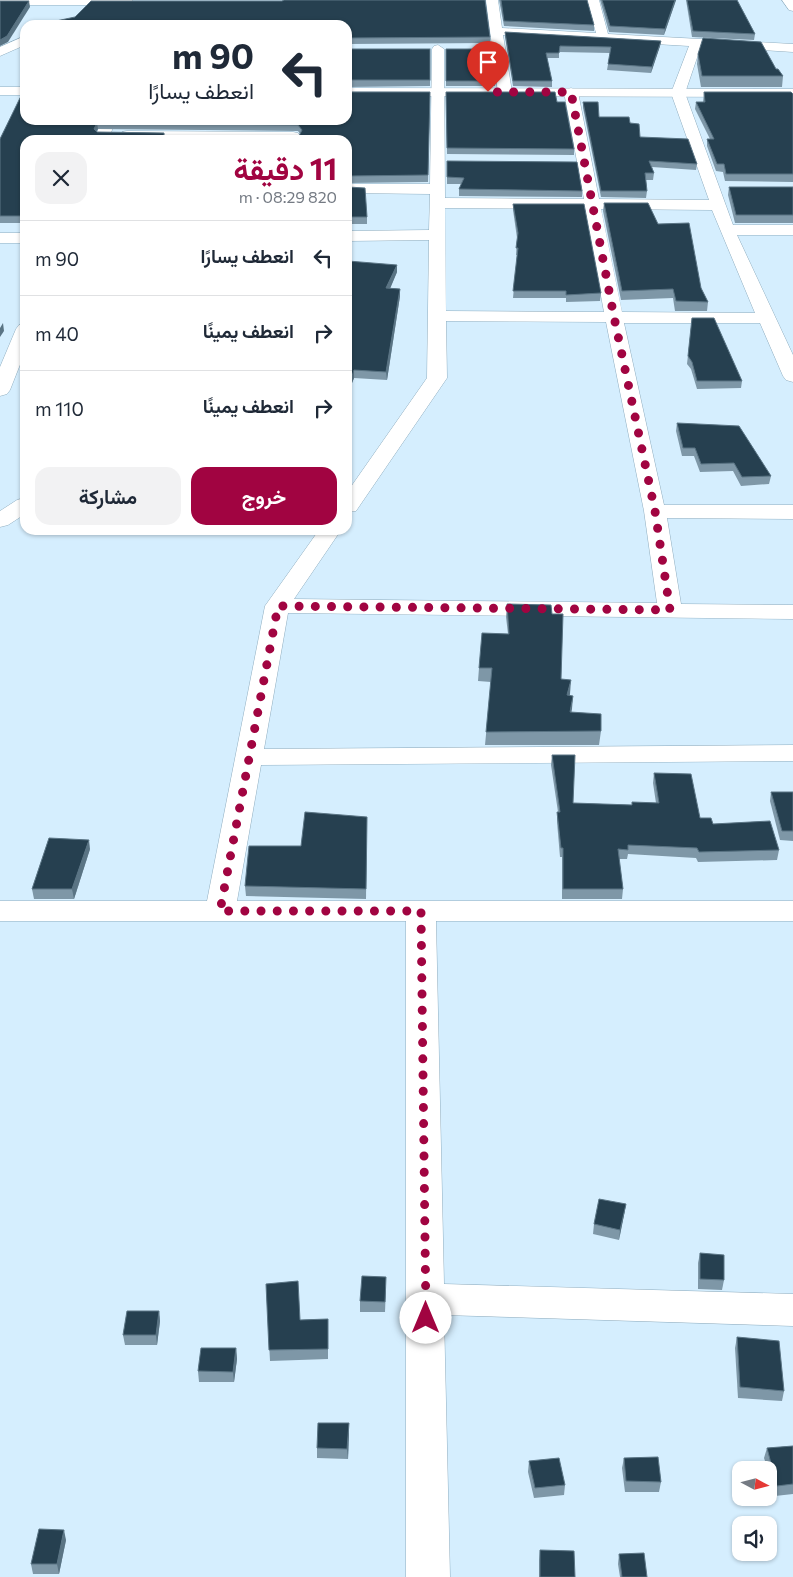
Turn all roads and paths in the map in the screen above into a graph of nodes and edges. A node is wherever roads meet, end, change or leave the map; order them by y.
1 (492, 0) edge
2 (593, 0) edge
3 (788, 0) edge
4 (25, 1) edge
5 (88, 1) edge
6 (0, 2) edge
7 (136, 2) edge
8 (793, 8) edge
9 (75, 15) edge
10 (496, 31) junction
11 (8, 33) edge
12 (20, 34) edge
13 (603, 37) junction
14 (20, 42) edge
15 (696, 42) junction
16 (793, 48) edge
17 (438, 49) dead end
18 (20, 50) edge
19 (2, 51) edge
20 (0, 91) edge
21 (20, 91) edge
22 (352, 92) edge
23 (438, 92) junction
24 (505, 92) junction
25 (571, 92) junction
26 (678, 93) junction
27 (793, 93) edge
28 (438, 160) junction
29 (457, 161) edge
30 (352, 188) edge
31 (712, 188) junction
32 (730, 188) edge
33 (437, 196) junction
34 (592, 204) junction
35 (718, 205) junction
36 (727, 230) junction
37 (793, 230) edge
38 (437, 235) junction
39 (352, 236) edge
40 (0, 238) edge
41 (20, 238) edge
42 (437, 316) junction
43 (614, 317) junction
44 (767, 318) junction
45 (20, 341) edge
46 (791, 367) edge
47 (0, 390) edge
48 (352, 500) edge
49 (20, 508) edge
50 (655, 511) junction
51 (793, 512) edge
52 (0, 520) edge
53 (327, 535) edge
54 (278, 606) junction
55 (670, 610) junction
56 (793, 612) edge
57 (793, 753) edge
58 (249, 757) junction
59 (0, 911) edge
60 (220, 911) junction
61 (421, 911) junction
62 (793, 911) edge
63 (425, 1299) junction
64 (793, 1310) edge
65 (428, 1577) edge

1 - 10 street
2 - 13 street
3 - 8 street
4 - 5 street
4 - 6 street
5 - 7 street
5 - 9 street
10 - 13 street
10 - 24 street
11 - 12 street
13 - 15 street
14 - 19 street
15 - 16 street
15 - 26 street
17 - 23 street
18 - 19 street
20 - 21 street
22 - 23 street
23 - 24 street
23 - 28 street
24 - 25 street
25 - 26 street
25 - 34 street
26 - 27 street
26 - 31 street
28 - 29 street
28 - 33 street
30 - 33 street
31 - 32 street
31 - 35 street
33 - 34 street
33 - 38 street
34 - 35 street
34 - 43 street
35 - 36 street
36 - 37 street
36 - 44 street
38 - 39 street
38 - 42 street
40 - 41 street
42 - 43 street
42 - 48 street
43 - 44 street
43 - 50 street
44 - 46 street
45 - 47 street
49 - 52 street
50 - 51 street
50 - 55 street
53 - 54 street
54 - 55 street
54 - 58 street
55 - 56 street
57 - 58 street
58 - 60 street
59 - 60 street
60 - 61 street
61 - 62 street
61 - 63 street
63 - 64 street
63 - 65 street

